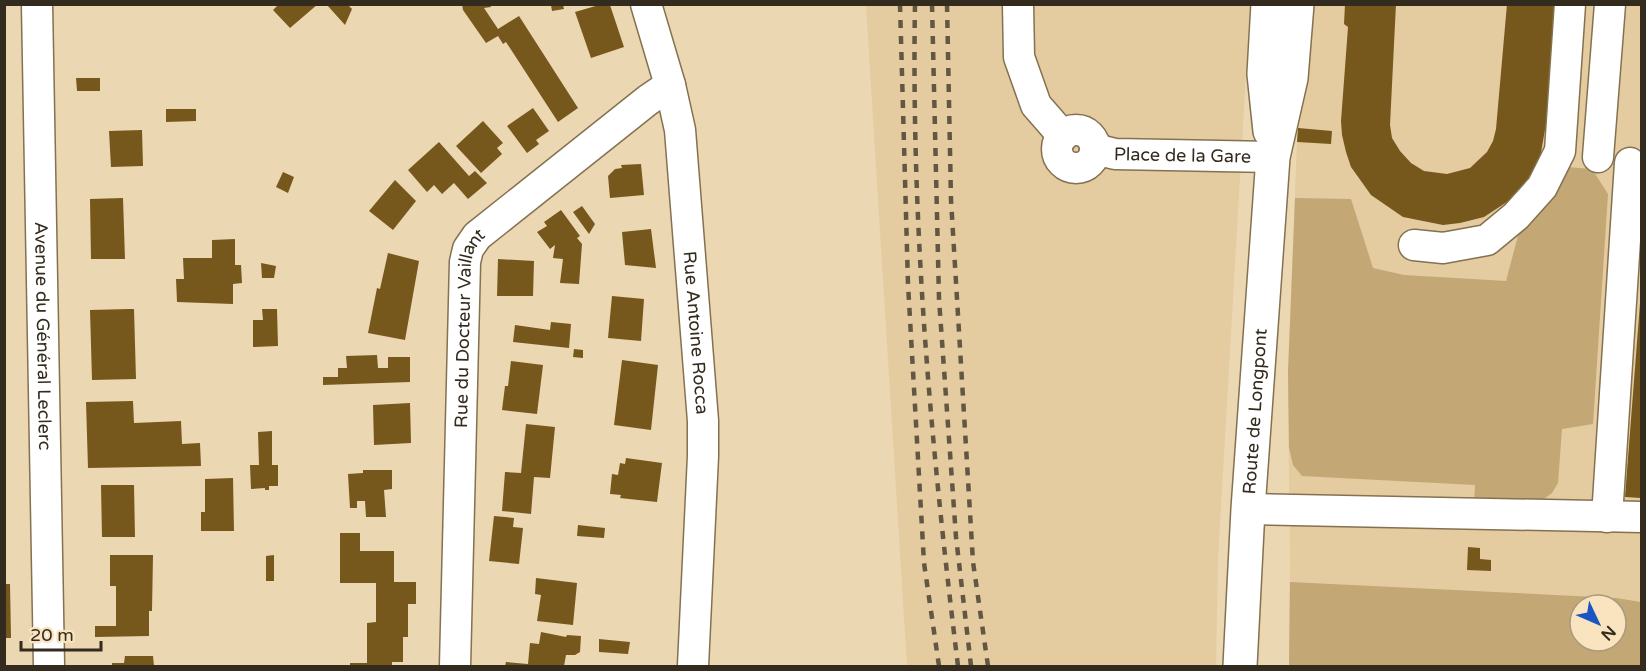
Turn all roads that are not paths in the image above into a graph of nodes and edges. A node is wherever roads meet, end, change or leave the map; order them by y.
1 (37, 4) edge
2 (646, 4) edge
3 (1018, 4) edge
4 (1268, 4) edge
5 (1297, 4) edge
6 (1570, 4) edge
7 (1610, 4) edge
8 (670, 85) junction
9 (1560, 151) junction
10 (1273, 157) junction
11 (1598, 157) junction
12 (1636, 163) edge
13 (1414, 245) dead end
14 (1248, 509) junction
15 (1607, 517) junction
16 (1641, 517) edge
17 (50, 666) edge
18 (455, 666) edge
19 (693, 666) edge
20 (1240, 666) edge

1 - 17 street, Avenue du Général Leclerc
2 - 8 street, Rue Antoine Rocca
3 - 10 street, Place de la Gare
4 - 10 main road, Route de Longpont
5 - 10 main road, Route de Longpont
6 - 9 street
7 - 11 street
8 - 18 street, Rue du Docteur Vaillant
8 - 19 street, Rue Antoine Rocca
9 - 11 street
9 - 13 street
10 - 14 main road, Route de Longpont
11 - 12 street
12 - 15 street
14 - 15 street
14 - 20 main road, Route de Longpont
15 - 16 street

